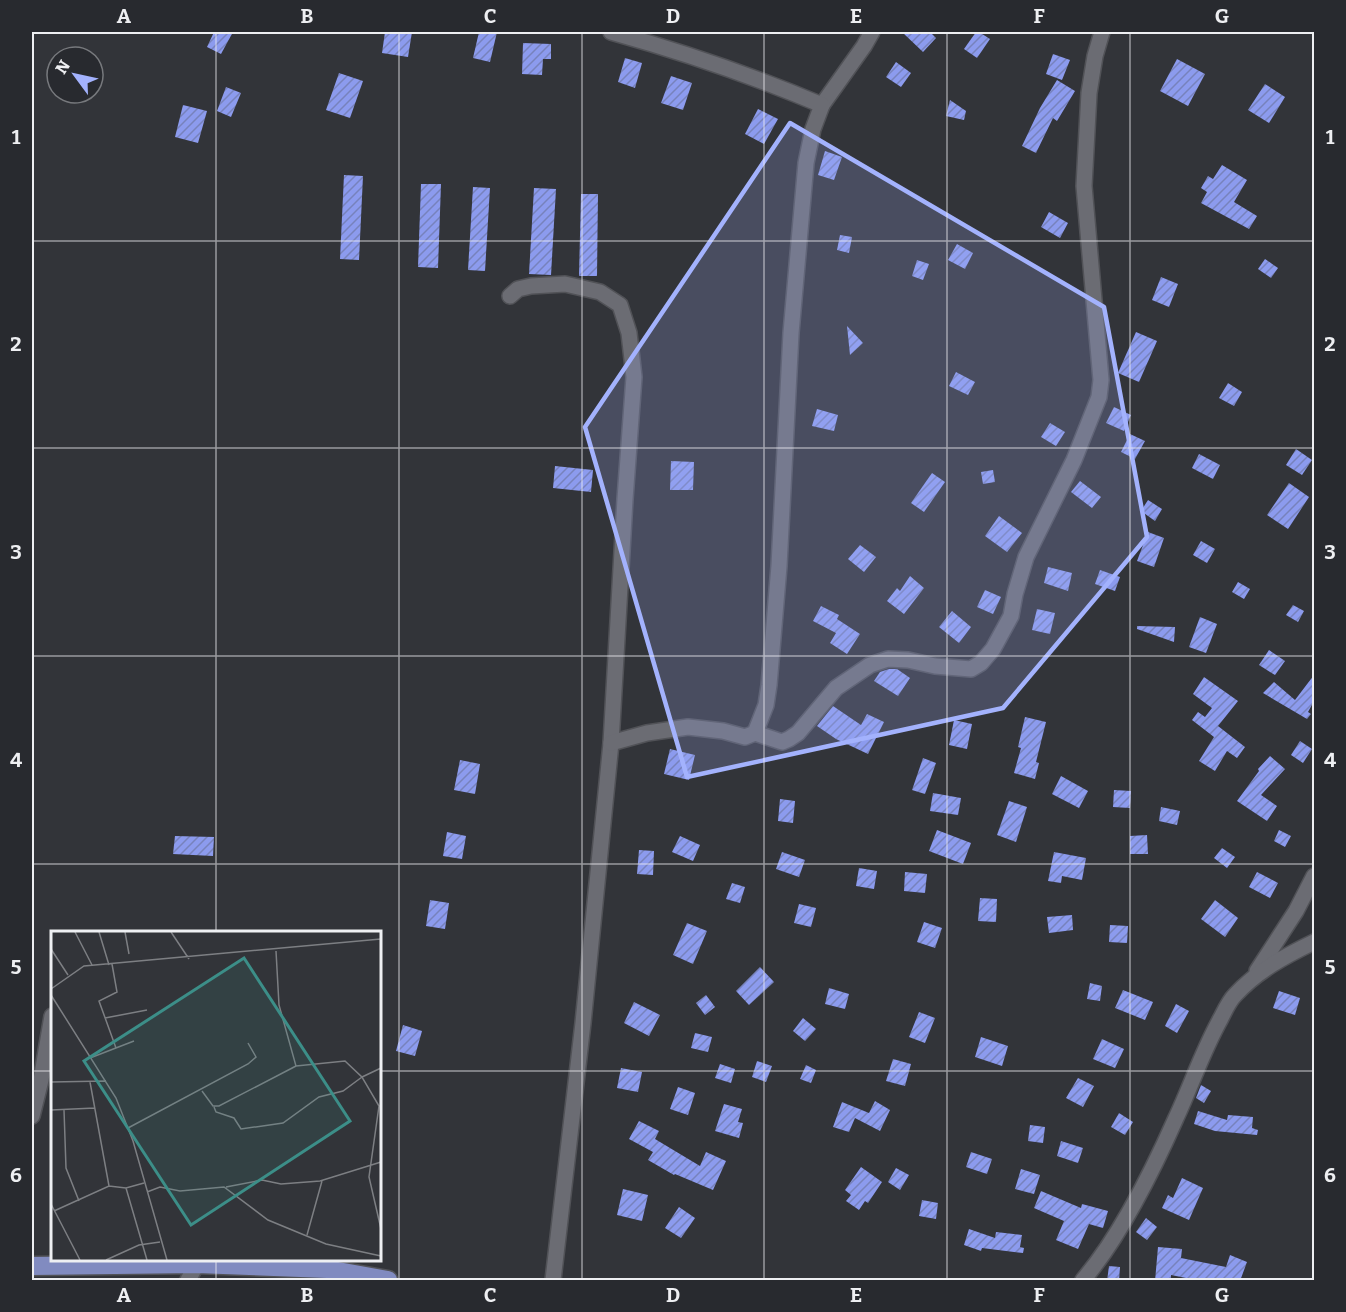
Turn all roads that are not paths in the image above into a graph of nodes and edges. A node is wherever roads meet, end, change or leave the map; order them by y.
1 (611, 32) edge
2 (872, 32) edge
3 (1102, 32) edge
4 (822, 105) junction
5 (510, 296) dead end
6 (755, 733) junction
7 (611, 743) junction
8 (1314, 876) edge
9 (1314, 942) edge
10 (1254, 976) junction
11 (51, 1020) edge
12 (36, 1079) edge
13 (32, 1116) edge
14 (197, 1264) junction
15 (32, 1266) edge
16 (188, 1281) edge
17 (388, 1281) edge
18 (553, 1281) edge
19 (1083, 1281) edge

1 - 4 street
2 - 4 street
3 - 6 street
4 - 6 street
5 - 7 street
6 - 7 street
7 - 18 street
8 - 10 street
9 - 10 street
10 - 19 street
11 - 12 street
12 - 13 street
14 - 15 main road
14 - 16 street
14 - 17 main road

